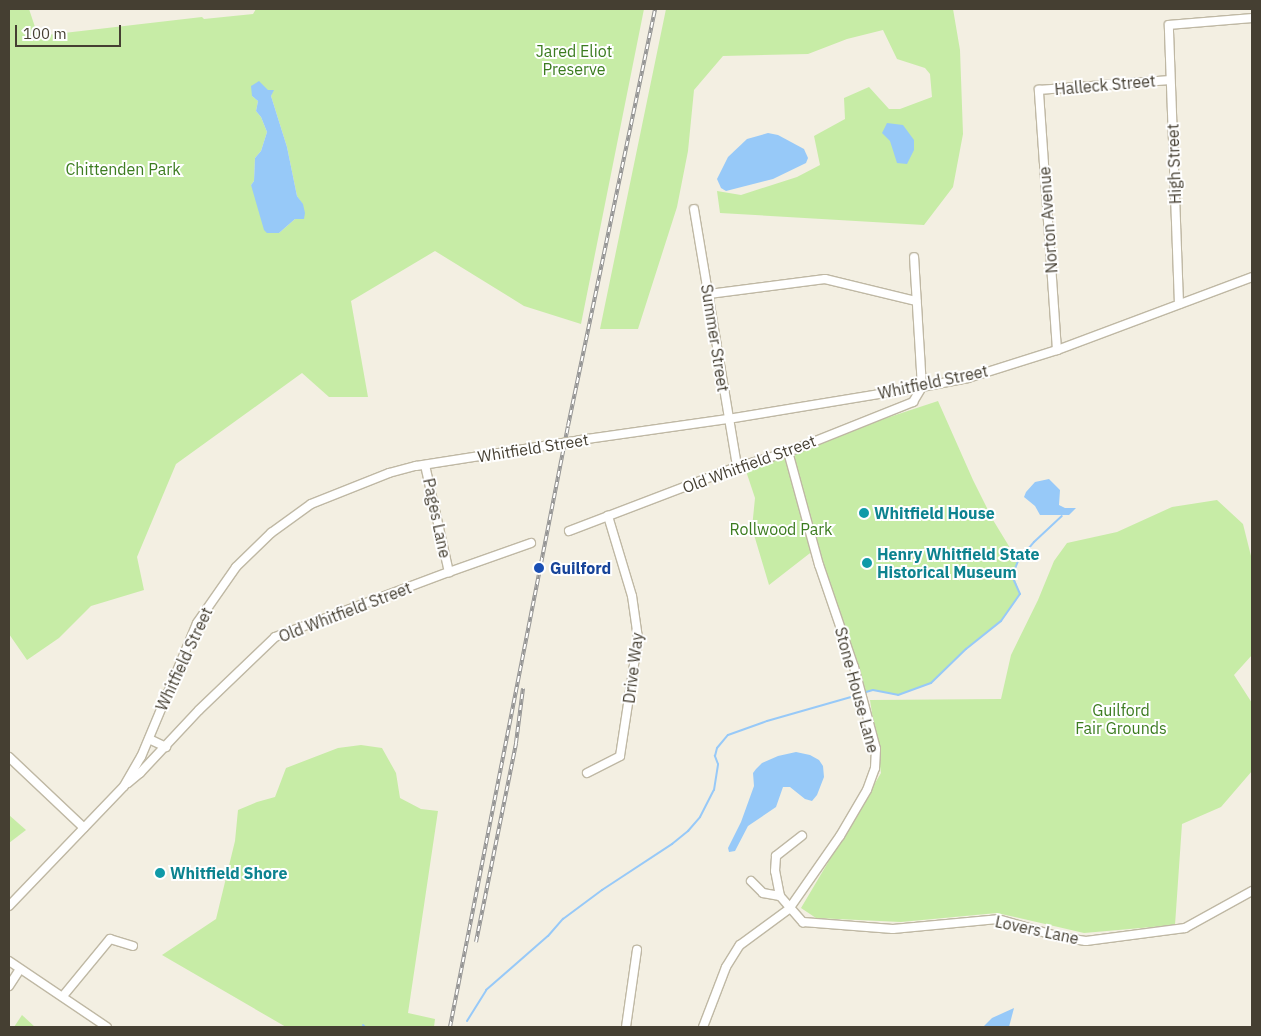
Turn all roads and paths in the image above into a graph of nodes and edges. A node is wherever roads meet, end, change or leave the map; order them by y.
1 (1252, 18) edge
2 (1170, 80) junction
3 (1039, 90) joint
4 (694, 209) dead end
5 (914, 257) dead end
6 (1252, 278) edge
7 (709, 294) junction
8 (916, 301) junction
9 (1179, 304) junction
10 (1057, 350) junction
11 (922, 387) junction
12 (728, 419) junction
13 (788, 452) junction
14 (425, 465) junction
15 (736, 468) junction
16 (608, 516) junction
17 (569, 531) dead end
18 (532, 543) dead end
19 (449, 572) junction
20 (149, 739) junction
21 (166, 746) junction
22 (9, 757) edge
23 (587, 774) dead end
24 (124, 786) junction
25 (84, 828) junction
26 (802, 836) dead end
27 (751, 881) dead end
28 (1252, 891) edge
29 (780, 896) junction
30 (9, 906) edge
31 (789, 909) junction
32 (132, 946) dead end
33 (637, 950) dead end
34 (9, 961) edge
35 (20, 969) junction
36 (9, 986) edge
37 (63, 996) junction
38 (107, 1027) edge
39 (626, 1027) edge
40 (703, 1027) edge

1 - 2 street, High Street
2 - 3 street, Halleck Street
2 - 9 street, High Street
3 - 10 street, Norton Avenue
4 - 7 street, Summer Street
5 - 8 street
6 - 9 street, Whitfield Street
7 - 8 street
7 - 12 street, Summer Street
8 - 11 street
9 - 10 street, Whitfield Street
10 - 11 street, Whitfield Street
11 - 12 street, Whitfield Street
11 - 13 street, Old Whitfield Street
12 - 14 street, Whitfield Street, bridge
12 - 15 street, Summer Street
13 - 15 street, Old Whitfield Street
13 - 31 street, Stone House Lane
14 - 19 street, Pages Lane
14 - 20 street, Whitfield Street
15 - 16 street, Old Whitfield Street
16 - 17 street, Old Whitfield Street
16 - 23 street, Drive Way
18 - 19 street, Old Whitfield Street
19 - 21 street, Old Whitfield Street
20 - 21 street
20 - 24 street, Whitfield Street
21 - 24 street, Old Whitfield Street
22 - 25 street
24 - 25 street, Whitfield Street
25 - 30 street, Whitfield Street
26 - 29 street
27 - 29 street
28 - 31 street, Lovers Lane
29 - 31 street
31 - 40 street, Stone House Lane
32 - 37 street
33 - 39 street
34 - 35 street
35 - 36 street
35 - 37 street
37 - 38 street

